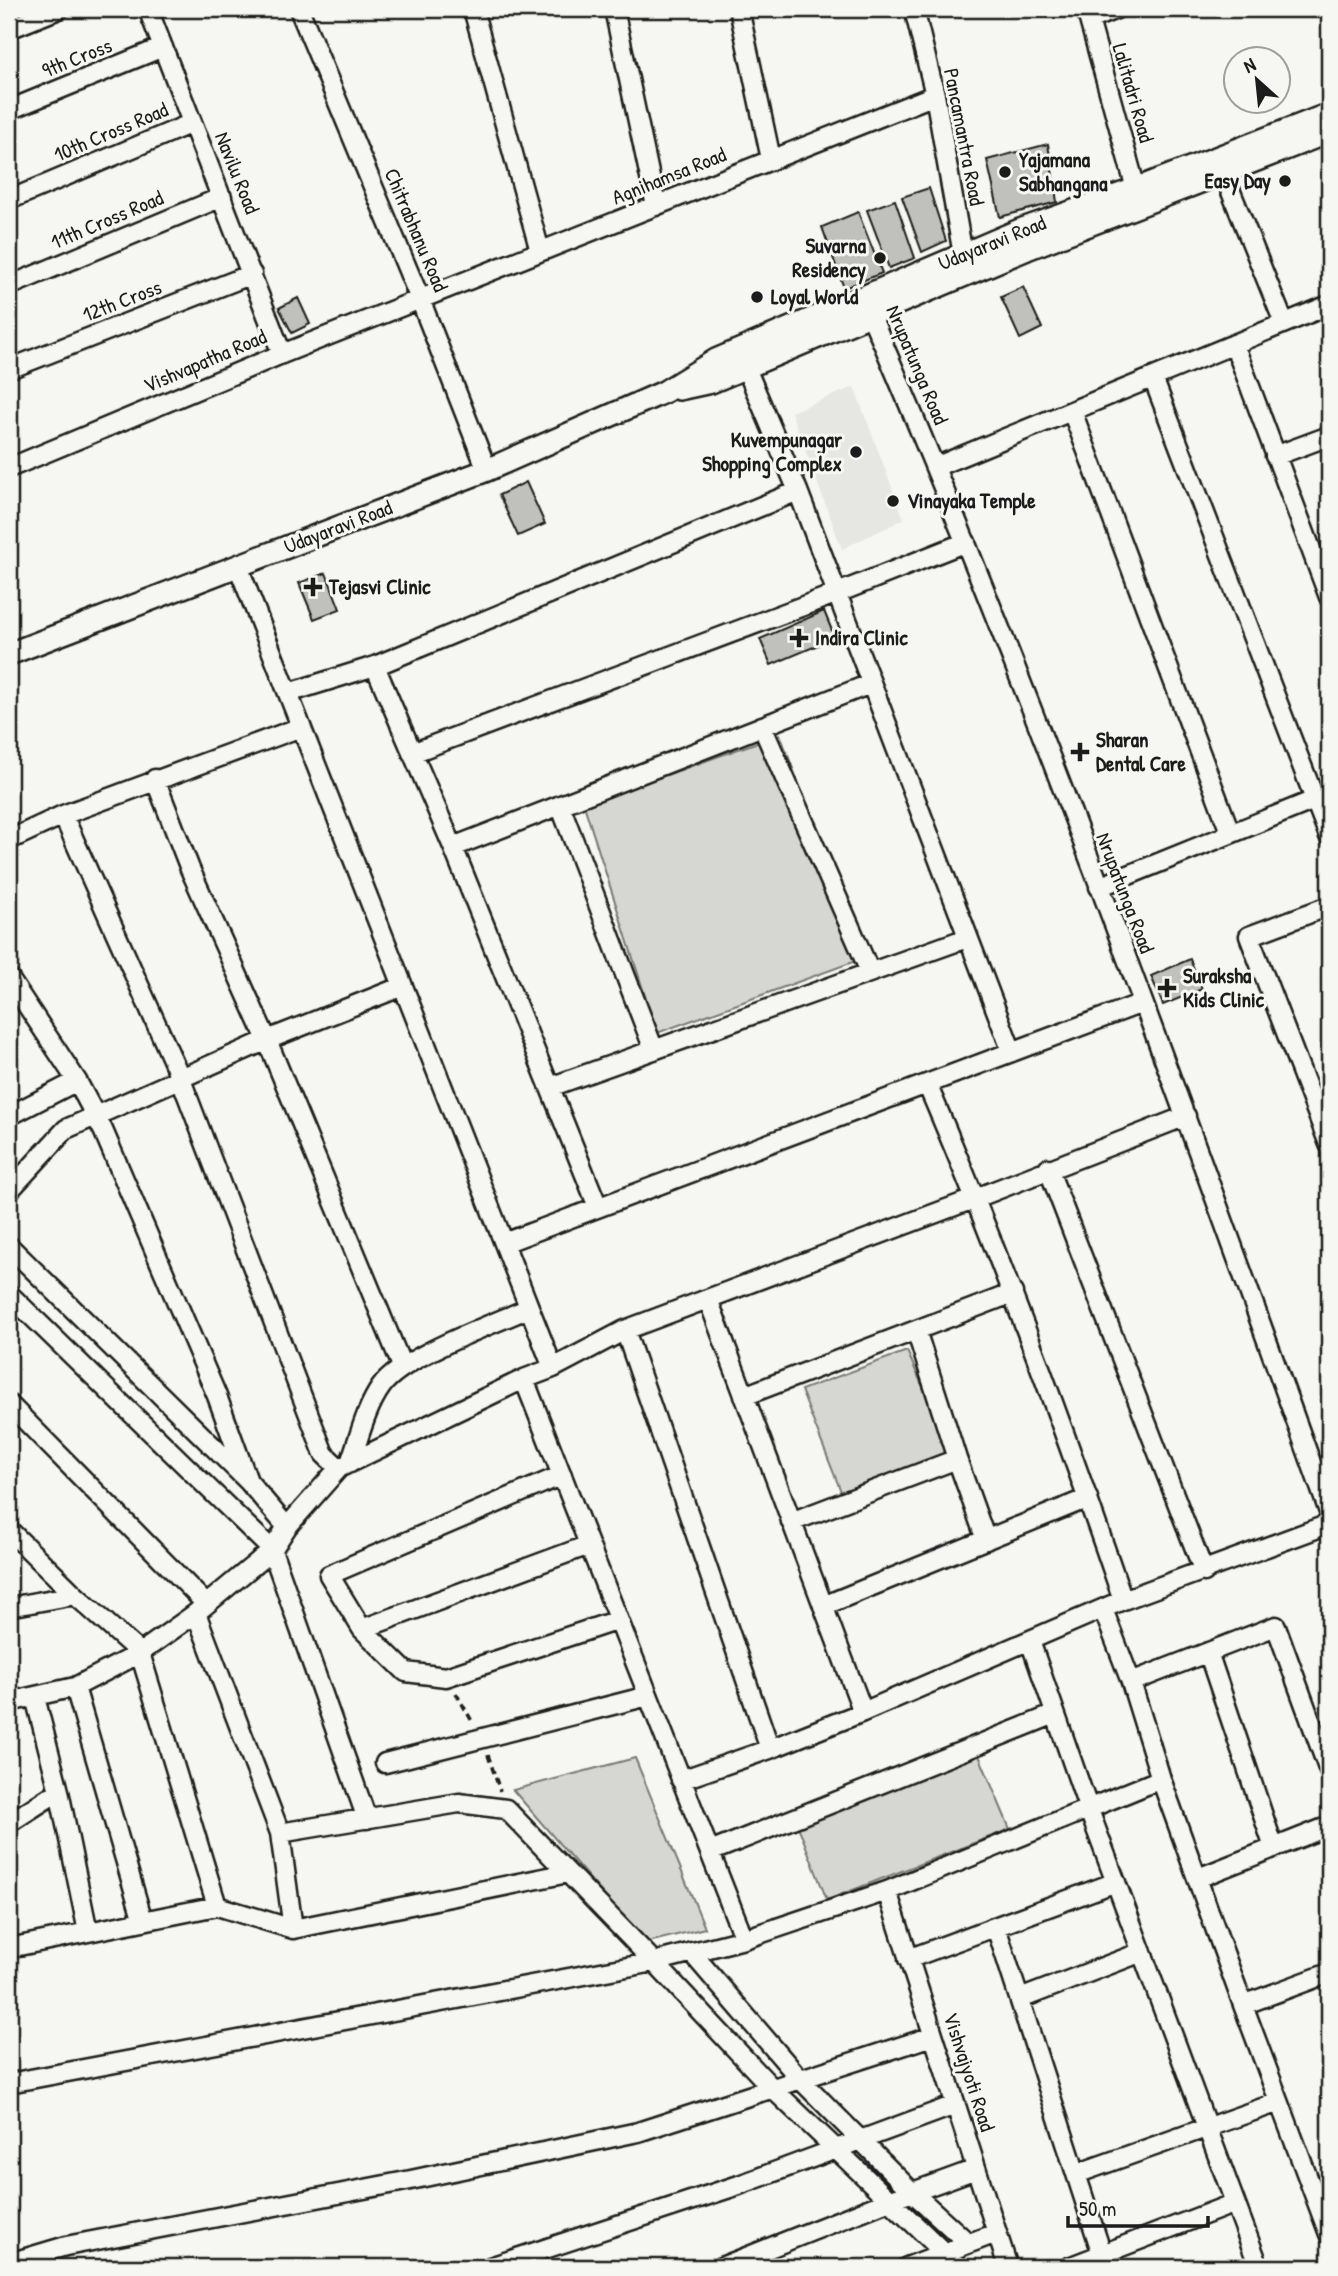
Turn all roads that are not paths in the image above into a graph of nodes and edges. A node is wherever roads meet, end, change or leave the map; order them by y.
1 (59, 9) edge
2 (148, 9) edge
3 (299, 9) edge
4 (473, 9) edge
5 (614, 9) edge
6 (739, 9) edge
7 (914, 9) edge
8 (1116, 9) edge
9 (1087, 14) edge
10 (9, 29) edge
11 (163, 47) junction
12 (935, 95) junction
13 (9, 110) edge
14 (1329, 114) edge
15 (192, 123) junction
16 (1329, 132) edge
17 (771, 159) junction
18 (1223, 172) junction
19 (1136, 189) junction
20 (222, 197) junction
21 (9, 200) edge
22 (656, 206) junction
23 (540, 251) junction
24 (966, 264) junction
25 (252, 274) junction
26 (9, 286) edge
27 (420, 299) junction
28 (1329, 305) edge
29 (867, 306) junction
30 (1284, 323) junction
31 (1234, 344) junction
32 (282, 354) junction
33 (746, 368) junction
34 (9, 369) edge
35 (1153, 377) junction
36 (664, 392) junction
37 (1072, 411) junction
38 (1329, 436) edge
39 (1275, 456) junction
40 (935, 467) junction
41 (9, 468) edge
42 (487, 470) junction
43 (797, 491) junction
44 (966, 542) junction
45 (1322, 554) edge
46 (238, 566) junction
47 (835, 594) junction
48 (1329, 597) edge
49 (9, 654) edge
50 (375, 666) junction
51 (870, 684) junction
52 (288, 693) junction
53 (762, 726) junction
54 (301, 727) junction
55 (412, 753) junction
56 (155, 779) junction
57 (1323, 797) edge
58 (561, 805) junction
59 (63, 815) junction
60 (1230, 832) junction
61 (1329, 836) edge
62 (9, 840) edge
63 (453, 846) junction
64 (1099, 887) junction
65 (1329, 906) edge
66 (967, 937) junction
67 (870, 972) junction
68 (9, 978) edge
69 (402, 986) junction
70 (1142, 1003) junction
71 (16, 1005) edge
72 (267, 1040) junction
73 (654, 1050) junction
74 (1012, 1052) junction
75 (180, 1077) junction
76 (77, 1081) junction
77 (927, 1084) junction
78 (550, 1087) junction
79 (95, 1115) junction
80 (9, 1116) edge
81 (1186, 1116) junction
82 (1329, 1144) edge
83 (1048, 1168) junction
84 (9, 1191) edge
85 (976, 1198) junction
86 (598, 1207) junction
87 (503, 1243) junction
88 (9, 1246) edge
89 (1013, 1293) junction
90 (9, 1294) edge
91 (708, 1299) junction
92 (529, 1308) junction
93 (625, 1330) junction
94 (916, 1330) junction
95 (402, 1366) junction
96 (553, 1368) junction
97 (524, 1380) junction
98 (744, 1396) junction
99 (9, 1404) edge
100 (957, 1459) junction
101 (345, 1465) junction
102 (562, 1475) junction
103 (248, 1481) junction
104 (1088, 1498) junction
105 (1329, 1512) edge
106 (791, 1522) junction
107 (1329, 1524) edge
108 (288, 1527) junction
109 (9, 1530) edge
110 (986, 1540) junction
111 (589, 1545) junction
112 (272, 1550) junction
113 (1204, 1572) junction
114 (75, 1595) junction
115 (1123, 1600) junction
116 (822, 1606) junction
117 (9, 1607) edge
118 (201, 1608) junction
119 (1103, 1609) junction
120 (618, 1620) junction
121 (362, 1629) junction
122 (1030, 1641) junction
123 (1208, 1652) junction
124 (140, 1653) junction
125 (1131, 1682) junction
126 (75, 1687) junction
127 (648, 1696) junction
128 (35, 1697) junction
129 (9, 1702) edge
130 (863, 1712) junction
131 (1055, 1714) junction
132 (770, 1749) junction
133 (385, 1763) dead end
134 (1329, 1771) edge
135 (1161, 1779) junction
136 (681, 1780) junction
137 (59, 1791) junction
138 (1089, 1810) junction
139 (367, 1819) junction
140 (9, 1823) edge
141 (1329, 1826) edge
142 (280, 1833) junction
143 (1274, 1848) junction
144 (710, 1852) junction
145 (568, 1873) junction
146 (1198, 1878) junction
147 (1116, 1882) junction
148 (887, 1891) junction
149 (217, 1906) junction
150 (143, 1921) junction
151 (996, 1927) junction
152 (293, 1929) junction
153 (88, 1932) junction
154 (744, 1939) junction
155 (9, 1948) edge
156 (691, 1952) junction
157 (1142, 1952) junction
158 (908, 1959) junction
159 (654, 1962) junction
160 (1328, 1977) edge
161 (1020, 1999) junction
162 (1243, 2006) junction
163 (933, 2036) junction
164 (800, 2079) junction
165 (9, 2083) edge
166 (772, 2088) junction
167 (1279, 2102) junction
168 (955, 2105) junction
169 (1207, 2128) junction
170 (860, 2139) junction
171 (834, 2150) junction
172 (976, 2169) junction
173 (1076, 2174) junction
174 (912, 2192) junction
175 (888, 2200) junction
176 (1235, 2203) junction
177 (996, 2233) junction
178 (1329, 2234) edge
179 (968, 2244) junction
180 (942, 2253) junction
181 (1102, 2255) junction
182 (9, 2263) edge
183 (490, 2267) edge
184 (721, 2267) edge
185 (907, 2267) edge
186 (959, 2267) edge
187 (1007, 2267) edge
188 (1069, 2267) edge
189 (1259, 2267) edge

1 - 10 street
2 - 11 street, Navilu Road
3 - 27 street, Chitrabhanu Road
4 - 23 street
5 - 22 street
6 - 17 street
7 - 12 street, Pancamantra Road
8 - 9 street
9 - 19 street, Lalitadri Road
11 - 13 street, 9th Cross
11 - 15 street, Navilu Road
12 - 17 street, Agnihamsa Road
12 - 24 street, Pancamantra Road
14 - 19 street, Udayaravi Road
15 - 20 street, Navilu Road
15 - 21 street, 10th Cross Road
16 - 18 street, Udayaravi Road
17 - 22 street, Agnihamsa Road
18 - 24 street, Udayaravi Road
18 - 30 street
19 - 24 street, Udayaravi Road
20 - 25 street, Navilu Road
20 - 26 street, 11th Cross Road
22 - 23 street, Agnihamsa Road
23 - 27 street, Agnihamsa Road
24 - 29 street, Udayaravi Road
25 - 32 street, Navilu Road
25 - 34 street, 12th Cross
27 - 32 street, Vishvapatha Road
27 - 42 street, Chitrabhanu Road
28 - 30 street
29 - 33 street, Udayaravi Road
29 - 36 street, Udayaravi Road
29 - 40 street, Nrupatunga Road
30 - 31 street
31 - 35 street
31 - 39 street
32 - 41 street, Vishvapatha Road
33 - 36 street, Udayaravi Road
33 - 43 street
35 - 37 street
35 - 57 street
36 - 42 street, Udayaravi Road
37 - 40 street
37 - 60 street
38 - 39 street
39 - 45 street
40 - 44 street, Nrupatunga Road
42 - 46 street, Udayaravi Road
43 - 47 street
43 - 50 street
44 - 47 street
44 - 64 street, Nrupatunga Road
45 - 48 street
46 - 49 street, Udayaravi Road
46 - 52 street
47 - 51 street
47 - 55 street
50 - 52 street
50 - 55 street
51 - 53 street
51 - 66 street
52 - 54 street
53 - 58 street
53 - 67 street
54 - 56 street
54 - 69 street
55 - 63 street
56 - 59 street
56 - 72 street
57 - 60 street
57 - 61 street
58 - 63 street
58 - 73 street
59 - 62 street
59 - 75 street
60 - 64 street
63 - 78 street
64 - 70 street, Nrupatunga Road
65 - 82 street
66 - 67 street
66 - 74 street
67 - 73 street
68 - 71 street
69 - 72 street
69 - 87 street
70 - 74 street
70 - 81 street, Nrupatunga Road
71 - 76 street
72 - 75 street
72 - 95 street
73 - 78 street
74 - 77 street
75 - 79 street
75 - 101 street
76 - 79 street
76 - 80 street
77 - 85 street
77 - 86 street
78 - 86 street
79 - 84 street
79 - 103 street
81 - 83 street
81 - 105 street, Nrupatunga Road
83 - 85 street
83 - 113 street
85 - 89 street
85 - 91 street
86 - 87 street
87 - 92 street
88 - 103 street
89 - 94 street
89 - 104 street
90 - 112 street
91 - 93 street
91 - 98 street
92 - 95 street
92 - 96 street
93 - 96 street
93 - 132 street
94 - 98 street
94 - 100 street
95 - 101 street
96 - 97 street
97 - 101 street
97 - 102 street
98 - 106 street
99 - 118 street
100 - 106 street
100 - 110 street
101 - 108 street
102 - 111 street
102 - 121 street
103 - 108 street
104 - 110 street
104 - 115 street
106 - 116 street
107 - 113 street
108 - 112 street
109 - 114 street
110 - 116 street
111 - 120 street
111 - 121 street
112 - 118 street
112 - 139 street
113 - 115 street
114 - 117 street
114 - 124 street
115 - 119 street
116 - 130 street
118 - 124 street
118 - 142 street
119 - 122 street
119 - 125 street
120 - 121 street
120 - 127 street
122 - 130 street
122 - 131 street
123 - 125 street
123 - 134 street
123 - 143 street
124 - 126 street
124 - 149 street
125 - 135 street
126 - 128 street
126 - 150 street
127 - 133 street
127 - 136 street
128 - 129 street
128 - 137 street
130 - 132 street
131 - 138 street
131 - 144 street
132 - 136 street
135 - 138 street
135 - 146 street
136 - 144 street
137 - 140 street
137 - 153 street
138 - 147 street
138 - 148 street
139 - 142 street
139 - 145 street
141 - 143 street
142 - 152 street
143 - 146 street
144 - 154 street
145 - 152 street
145 - 159 street
146 - 162 street
147 - 151 street
147 - 157 street
148 - 154 street
148 - 158 street, Vishvajyoti Road
149 - 150 street
149 - 152 street
150 - 153 street
151 - 158 street
151 - 161 street
153 - 155 street
154 - 156 street
156 - 159 street
156 - 164 street
157 - 161 street
157 - 169 street
158 - 163 street, Vishvajyoti Road
159 - 165 street
159 - 166 street
160 - 162 street
161 - 173 street
162 - 167 street
163 - 164 street
163 - 168 street, Vishvajyoti Road
164 - 166 street
164 - 170 street
166 - 171 street
166 - 182 street
167 - 169 street
167 - 178 street
168 - 170 street
168 - 172 street, Vishvajyoti Road
169 - 173 street
169 - 176 street
170 - 171 street
170 - 174 street
171 - 175 street
171 - 183 street
172 - 174 street
172 - 177 street, Vishvajyoti Road
173 - 181 street
174 - 175 street
174 - 179 street
175 - 180 street
175 - 184 street
176 - 181 street
176 - 189 street
177 - 179 street
177 - 187 street, Vishvajyoti Road
179 - 180 street
180 - 185 street
180 - 186 street
181 - 188 street

